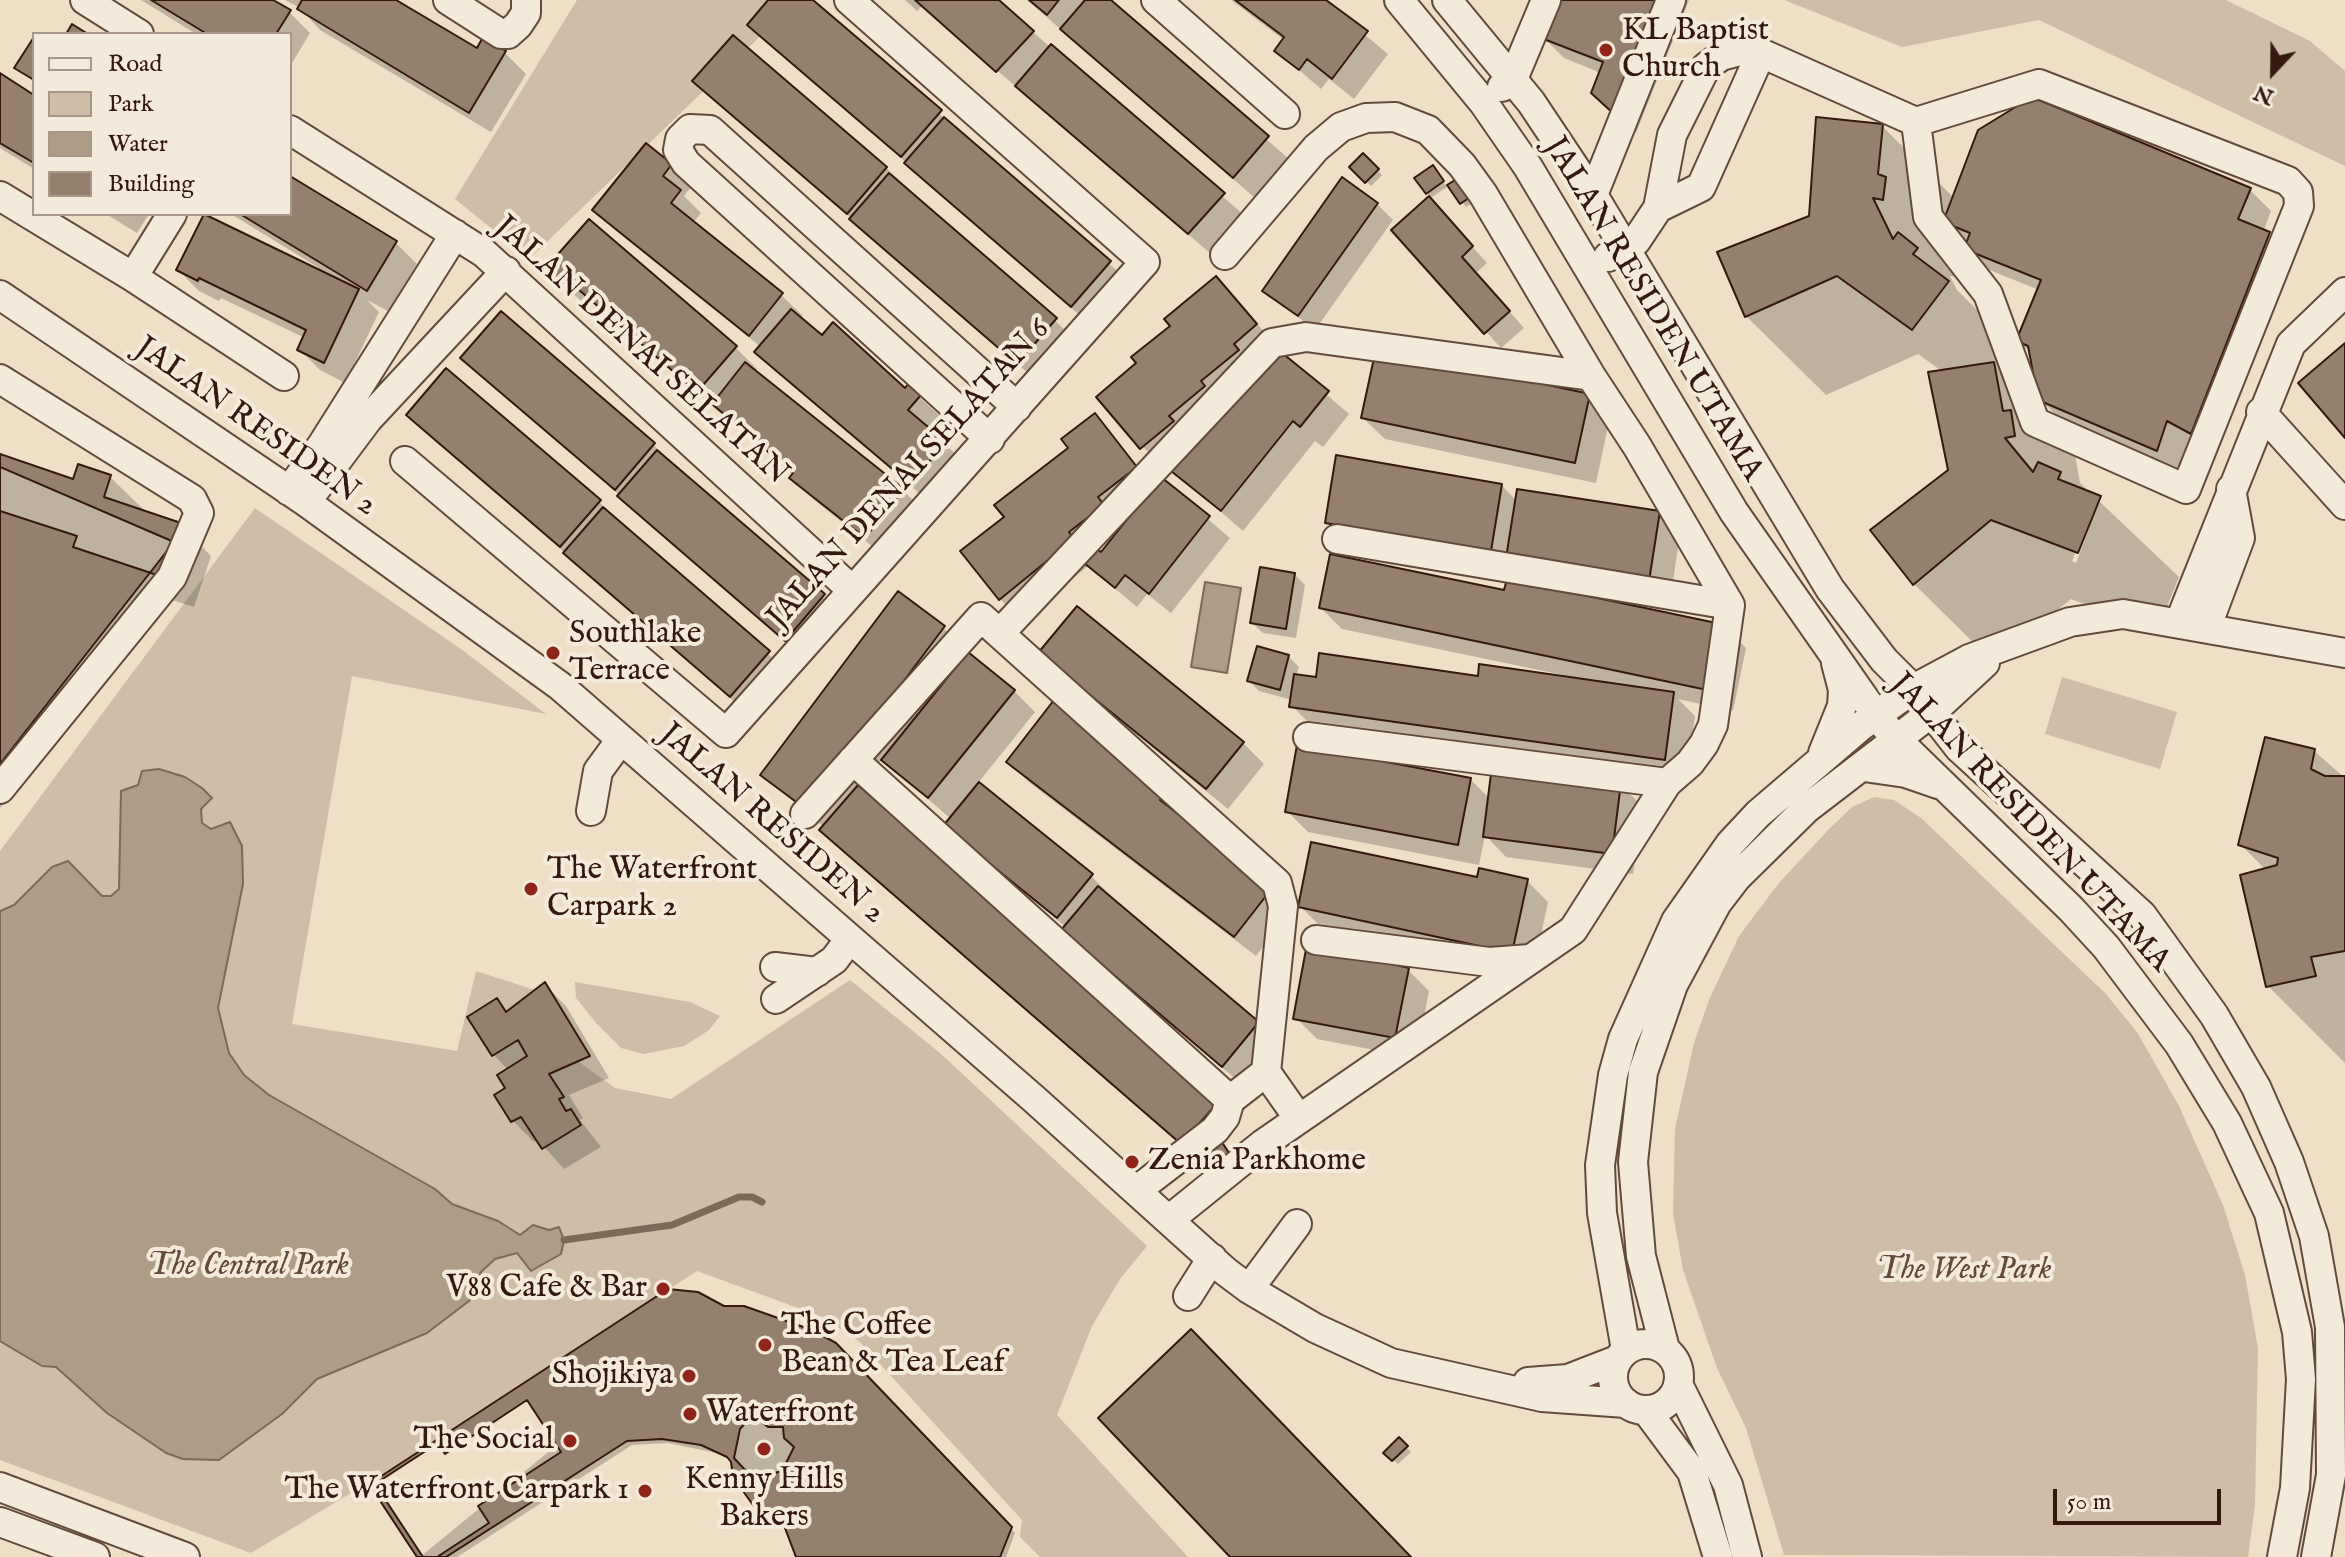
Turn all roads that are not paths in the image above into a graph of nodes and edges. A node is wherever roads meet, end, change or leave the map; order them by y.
1 (85, 0) edge
2 (448, 0) edge
3 (526, 0) edge
4 (849, 0) edge
5 (1156, 0) edge
6 (1399, 0) edge
7 (1447, 0) edge
8 (1527, 0) edge
9 (1546, 0) edge
10 (1671, 0) edge
11 (136, 32) edge
12 (1761, 53) junction
13 (1506, 71) junction
14 (1483, 102) junction
15 (1285, 114) dead end
16 (1916, 122) junction
17 (292, 131) edge
18 (1593, 195) junction
19 (0, 196) edge
20 (1658, 208) junction
21 (32, 215) edge
22 (33, 216) edge
23 (171, 216) edge
24 (455, 234) junction
25 (1625, 250) junction
26 (1225, 255) dead end
27 (1589, 266) junction
28 (506, 271) junction
29 (133, 277) junction
30 (2345, 292) edge
31 (0, 295) edge
32 (284, 376) dead end
33 (1591, 376) junction
34 (0, 379) edge
35 (1017, 407) junction
36 (2261, 412) junction
37 (990, 439) junction
38 (405, 461) dead end
39 (297, 496) junction
40 (2345, 505) edge
41 (1337, 539) dead end
42 (852, 590) junction
43 (1730, 605) junction
44 (2193, 624) junction
45 (1000, 633) junction
46 (2345, 653) edge
47 (1834, 655) junction
48 (1884, 660) junction
49 (1969, 668) junction
50 (1913, 689) junction
51 (1931, 713) junction
52 (1876, 715) junction
53 (1308, 737) dead end
54 (1896, 739) junction
55 (620, 741) junction
56 (1959, 748) junction
57 (853, 760) junction
58 (1819, 761) junction
59 (1864, 767) junction
60 (1667, 783) junction
61 (1946, 788) junction
62 (0, 789) edge
63 (591, 811) dead end
64 (805, 814) dead end
65 (850, 939) junction
66 (1316, 940) dead end
67 (1530, 959) junction
68 (775, 967) dead end
69 (817, 972) junction
70 (776, 999) dead end
71 (1266, 1072) junction
72 (1230, 1100) junction
73 (1299, 1119) junction
74 (1137, 1190) junction
75 (1170, 1219) junction
76 (1292, 1232) dead end
77 (1212, 1258) junction
78 (1249, 1289) junction
79 (1188, 1296) dead end
80 (2337, 1326) edge
81 (2297, 1332) junction
82 (1665, 1349) junction
83 (1622, 1355) junction
84 (1678, 1384) junction
85 (1496, 1386) junction
86 (2339, 1392) edge
87 (1636, 1407) junction
88 (0, 1487) edge
89 (0, 1522) edge
90 (95, 1557) edge
91 (185, 1557) edge
92 (1718, 1557) edge
93 (1747, 1557) edge
94 (2282, 1557) edge
95 (2316, 1557) edge

1 - 11 street
2 - 3 street
4 - 35 street, JALAN DENAI SELATAN 6
5 - 15 street
6 - 14 street, JALAN RESIDEN UTAMA
7 - 13 street, JALAN RESIDEN UTAMA
8 - 13 street
9 - 13 street
10 - 18 street
12 - 16 street
12 - 20 street
12 - 20 street
13 - 14 street
13 - 18 street, JALAN RESIDEN UTAMA
14 - 27 street, JALAN RESIDEN UTAMA
16 - 16 street
17 - 24 street, JALAN DENAI SELATAN
18 - 25 street, JALAN RESIDEN UTAMA
19 - 21 street
20 - 25 street
22 - 29 street
23 - 29 street
24 - 28 street, JALAN DENAI SELATAN
24 - 39 street
25 - 27 street
25 - 48 street, JALAN RESIDEN UTAMA
26 - 33 street
27 - 47 street, JALAN RESIDEN UTAMA
28 - 39 street
28 - 42 street, JALAN DENAI SELATAN
29 - 32 street
30 - 36 street
31 - 39 street, JALAN RESIDEN 2
33 - 43 street
33 - 45 street
34 - 62 street
35 - 37 street, JALAN DENAI SELATAN 6
35 - 37 street
36 - 40 street
36 - 44 street
37 - 42 street, JALAN DENAI SELATAN 6
38 - 42 street, JALAN DENAI SELATAN 6
39 - 55 street, JALAN RESIDEN 2
41 - 43 street
43 - 60 street
44 - 46 street
44 - 49 street
45 - 57 street
45 - 71 street
47 - 52 street, JALAN RESIDEN UTAMA
47 - 58 street
48 - 49 street
48 - 50 street, JALAN RESIDEN UTAMA
49 - 50 street
49 - 51 street
49 - 56 street
50 - 51 street, JALAN RESIDEN UTAMA
50 - 52 street
51 - 54 street
51 - 56 street, JALAN RESIDEN UTAMA
52 - 54 street, JALAN RESIDEN UTAMA
52 - 58 street
53 - 60 street
54 - 59 street
54 - 61 street, JALAN RESIDEN UTAMA
55 - 63 street
55 - 65 street, JALAN RESIDEN 2
56 - 80 street, JALAN RESIDEN UTAMA
57 - 64 street
57 - 72 street
58 - 83 street
59 - 61 street
59 - 82 street
60 - 67 street
61 - 81 street, JALAN RESIDEN UTAMA
65 - 69 street
65 - 74 street, JALAN RESIDEN 2
66 - 67 street
67 - 73 street
68 - 69 street
69 - 70 street
71 - 72 street
71 - 73 street
72 - 74 street
73 - 75 street
74 - 75 street, JALAN RESIDEN 2
75 - 77 street, JALAN RESIDEN 2
76 - 78 street
77 - 78 street, JALAN RESIDEN 2
77 - 79 street
78 - 85 street, JALAN RESIDEN 2
80 - 81 street
80 - 86 street, JALAN RESIDEN UTAMA
81 - 94 street, JALAN RESIDEN UTAMA
82 - 83 street
82 - 84 street
83 - 85 street, JALAN RESIDEN 2
83 - 87 street
84 - 87 street
84 - 93 street
85 - 87 street, JALAN RESIDEN 2
86 - 95 street, JALAN RESIDEN UTAMA
87 - 92 street
88 - 91 street
89 - 90 street

